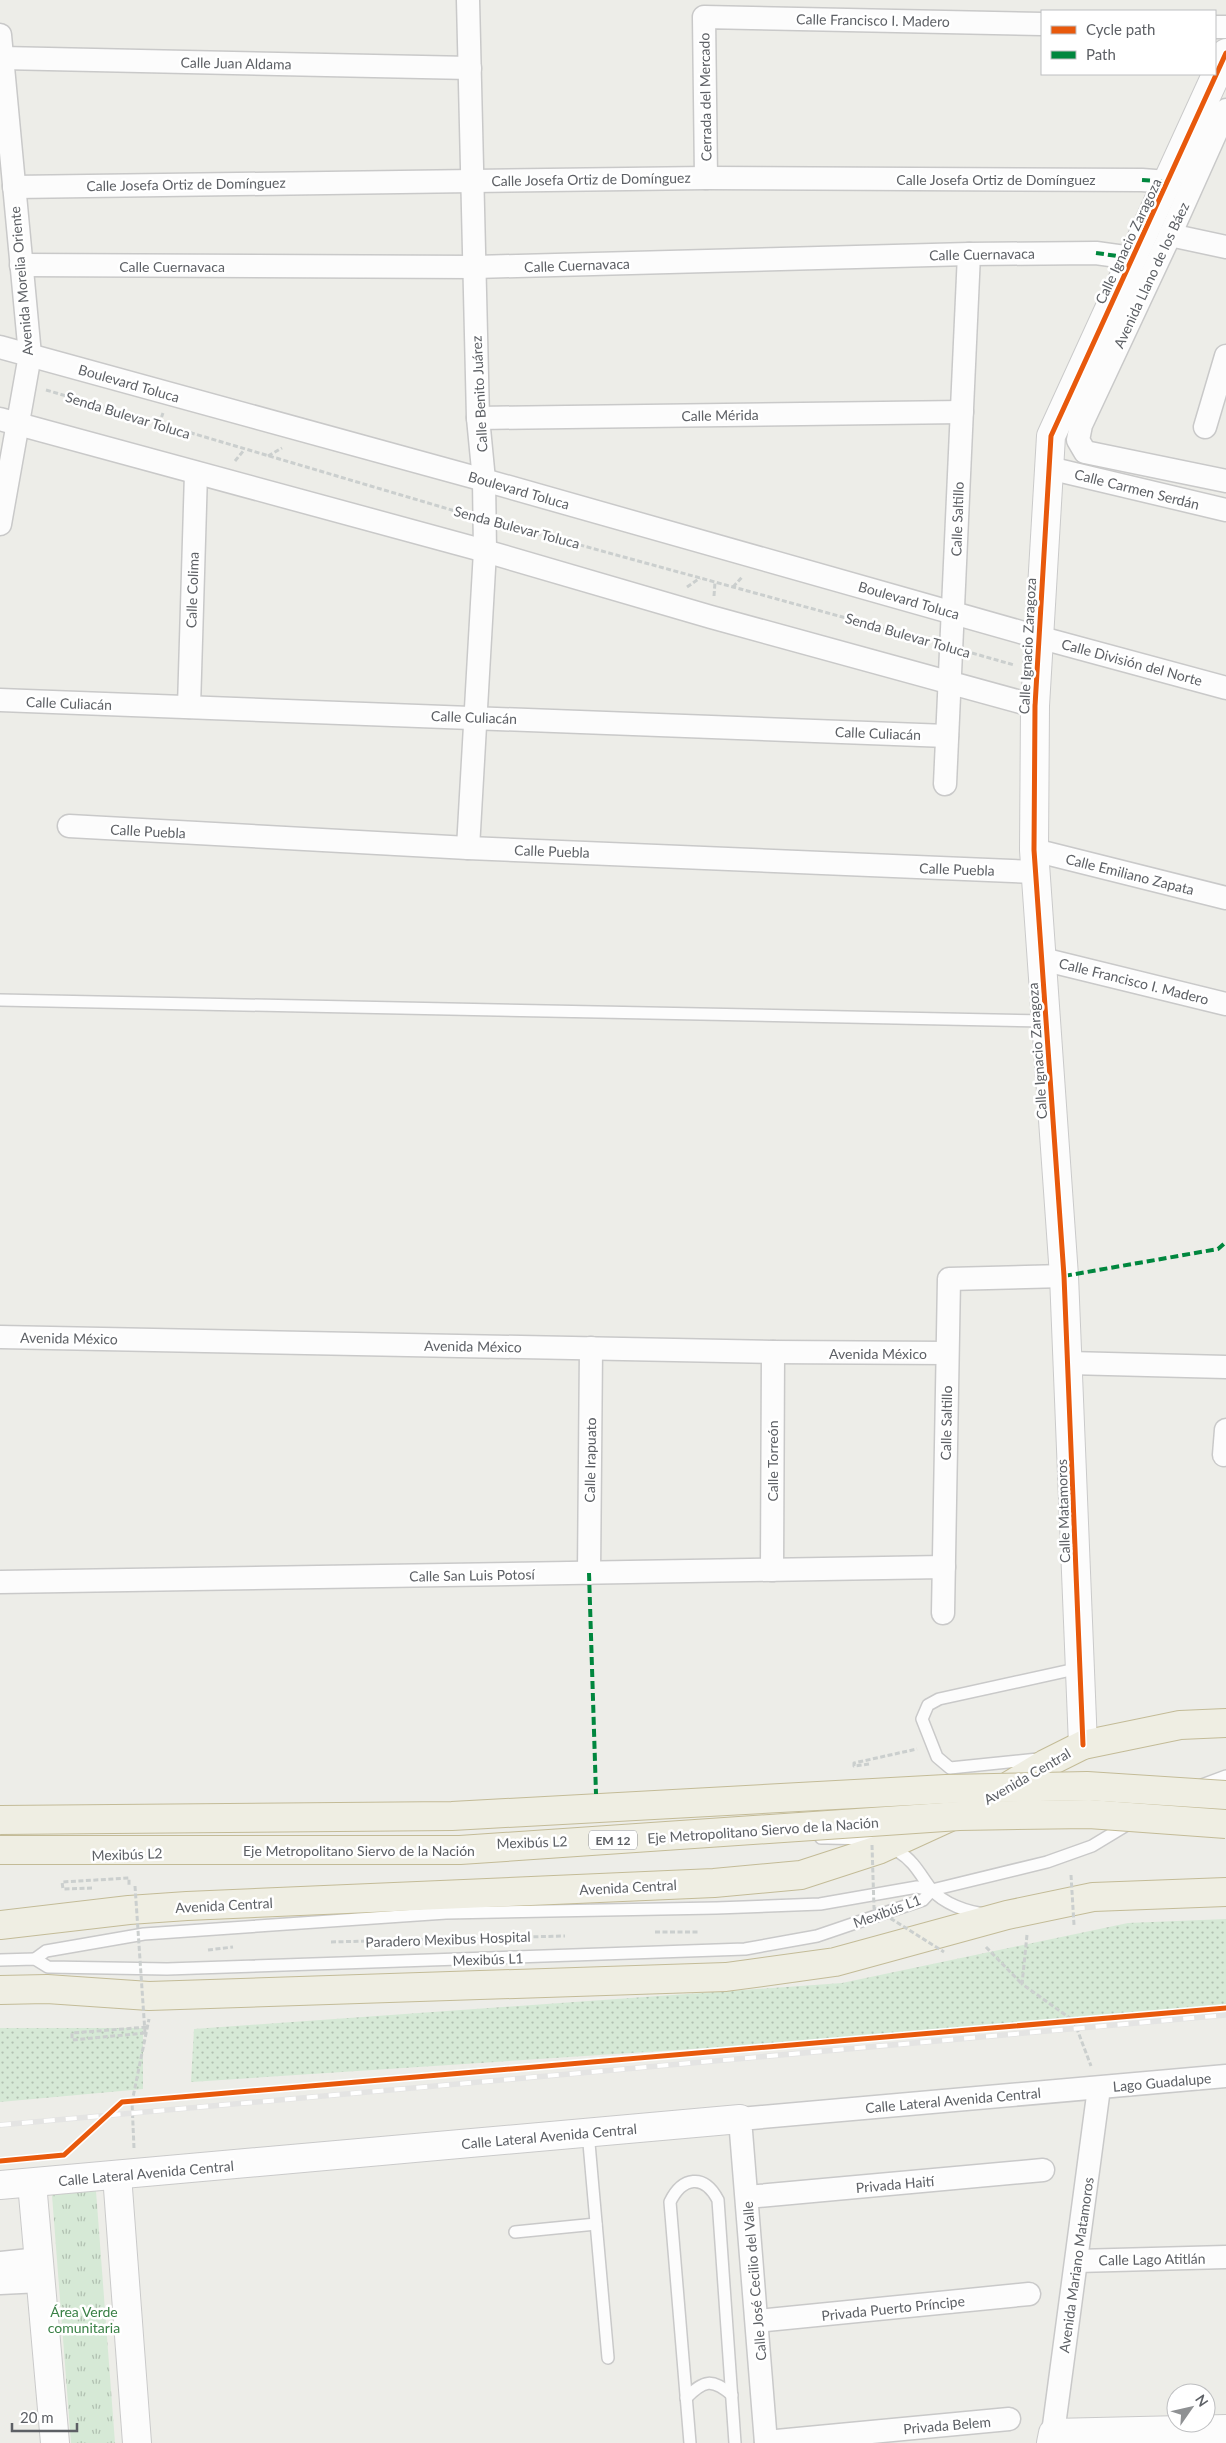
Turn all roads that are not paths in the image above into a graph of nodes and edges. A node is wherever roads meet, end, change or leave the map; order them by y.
1 (468, 0) edge
2 (704, 17) joint
3 (1041, 24) edge
4 (0, 35) edge
5 (1226, 53) edge
6 (2, 58) junction
7 (470, 68) junction
8 (1216, 71) edge
9 (1214, 75) edge
10 (1226, 110) edge
11 (706, 178) junction
12 (474, 180) junction
13 (1155, 181) junction
14 (14, 187) junction
15 (1170, 235) junction
16 (1226, 247) edge
17 (969, 254) junction
18 (1132, 258) junction
19 (21, 265) junction
20 (475, 267) junction
21 (0, 347) edge
22 (30, 355) junction
23 (1226, 356) edge
24 (962, 412) junction
25 (478, 418) junction
26 (9, 422) edge
27 (1205, 427) dead end
28 (1078, 440) joint
29 (1049, 468) junction
30 (196, 473) junction
31 (484, 480) junction
32 (1226, 482) edge
33 (1226, 510) edge
34 (0, 524) edge
35 (486, 551) junction
36 (953, 613) junction
37 (1038, 637) junction
38 (950, 683) junction
39 (1226, 688) edge
40 (0, 700) edge
41 (1034, 706) junction
42 (189, 707) junction
43 (474, 717) junction
44 (947, 736) junction
45 (945, 784) dead end
46 (69, 826) dead end
47 (468, 848) junction
48 (1035, 861) junction
49 (1226, 898) edge
50 (1042, 959) junction
51 (0, 1000) edge
52 (1226, 1004) edge
53 (1046, 1021) junction
54 (1064, 1276) junction
55 (0, 1337) edge
56 (591, 1348) junction
57 (773, 1352) junction
58 (947, 1353) junction
59 (1069, 1363) junction
60 (1226, 1367) edge
61 (1226, 1430) edge
62 (1224, 1455) dead end
63 (944, 1567) junction
64 (772, 1570) junction
65 (589, 1573) junction
66 (0, 1582) edge
67 (943, 1613) dead end
68 (1080, 1668) junction
69 (1226, 1723) edge
70 (1083, 1745) junction
71 (1058, 1757) junction
72 (1226, 1776) edge
73 (1226, 1795) edge
74 (0, 1820) edge
75 (1226, 1824) edge
76 (888, 1846) junction
77 (0, 1850) edge
78 (0, 1858) edge
79 (932, 1890) junction
80 (1226, 1892) edge
81 (1017, 1920) junction
82 (0, 1925) edge
83 (35, 1959) junction
84 (0, 1960) edge
85 (0, 1990) edge
86 (1226, 2076) edge
87 (1099, 2088) junction
88 (740, 2119) junction
89 (588, 2132) junction
90 (1043, 2170) dead end
91 (126, 2174) junction
92 (32, 2183) junction
93 (0, 2185) edge
94 (747, 2197) junction
95 (596, 2224) junction
96 (515, 2232) dead end
97 (1226, 2257) edge
98 (1077, 2261) junction
99 (0, 2263) edge
100 (40, 2270) junction
101 (0, 2282) edge
102 (1029, 2294) dead end
103 (757, 2321) junction
104 (608, 2358) dead end
105 (732, 2395) junction
106 (686, 2398) junction
107 (1009, 2419) dead end
108 (1226, 2429) edge
109 (1052, 2438) edge
110 (766, 2442) edge
111 (55, 2443) edge
112 (136, 2443) edge
113 (690, 2443) edge
114 (735, 2443) edge

1 - 7 street, Calle Benito Juárez
2 - 3 street, Calle Francisco I. Madero
2 - 11 street, Cerrada del Mercado
4 - 6 street, Avenida Morelia Oriente
5 - 8 street, Calle Ignacio Zaragoza
6 - 7 street, Calle Juan Aldama
6 - 14 street, Avenida Morelia Oriente
7 - 12 street, Calle Benito Juárez
9 - 13 street, Calle Ignacio Zaragoza
10 - 15 street, Avenida Llano de los Báez
11 - 12 street, Calle Josefa Ortiz de Domínguez
11 - 13 street, Calle Josefa Ortiz de Domínguez
12 - 14 street, Calle Josefa Ortiz de Domínguez
12 - 20 street, Calle Benito Juárez
13 - 18 street, Calle Ignacio Zaragoza
14 - 19 street, Avenida Morelia Oriente
15 - 16 street
15 - 28 street, Avenida Llano de los Báez
17 - 18 street, Calle Cuernavaca
17 - 20 street, Calle Cuernavaca
17 - 24 street, Calle Saltillo
18 - 29 street, Calle Ignacio Zaragoza
19 - 20 street, Calle Cuernavaca
19 - 22 street, Avenida Morelia Oriente
20 - 25 street, Calle Benito Juárez
21 - 22 street, Boulevard Toluca
22 - 26 street, Avenida Morelia Oriente
22 - 31 street, Boulevard Toluca
23 - 27 street
24 - 25 street, Calle Mérida
24 - 36 street, Calle Saltillo
25 - 31 street, Calle Benito Juárez
26 - 30 street
26 - 34 street, Avenida Morelia Oriente
28 - 32 street, Calle Carmen Serdán
29 - 33 street, Calle Carmen Serdán
29 - 37 street, Calle Ignacio Zaragoza
30 - 35 street
30 - 42 street, Calle Colima
31 - 35 street, Calle Benito Juárez
31 - 36 street, Boulevard Toluca
35 - 38 street
35 - 43 street, Calle Benito Juárez
36 - 37 street, Boulevard Toluca
36 - 38 street, Calle Saltillo
37 - 39 street, Calle División del Norte
37 - 41 street, Calle Ignacio Zaragoza
38 - 41 street
38 - 44 street, Calle Saltillo
40 - 42 street, Calle Culiacán
41 - 48 street, Calle Ignacio Zaragoza
42 - 43 street, Calle Culiacán
43 - 44 street, Calle Culiacán
43 - 47 street, Calle Benito Juárez
44 - 45 street, Calle Saltillo
46 - 47 street, Calle Puebla
47 - 48 street, Calle Puebla
48 - 49 street, Calle Emiliano Zapata
48 - 50 street, Calle Ignacio Zaragoza
50 - 52 street, Calle Francisco I. Madero
50 - 53 street, Calle Ignacio Zaragoza
51 - 53 lane
53 - 54 street, Calle Ignacio Zaragoza
54 - 58 street, Calle Saltillo
54 - 59 street, Calle Matamoros
55 - 56 street, Avenida México
56 - 57 street, Avenida México
56 - 65 street, Calle Irapuato
57 - 58 street, Avenida México
57 - 64 street, Calle Torreón
58 - 63 street, Calle Saltillo
59 - 60 street
59 - 68 street, Calle Matamoros
61 - 62 street
63 - 64 street, Calle San Luis Potosí
63 - 67 street, Calle Saltillo
64 - 65 street, Calle San Luis Potosí
65 - 66 street, Calle San Luis Potosí
68 - 70 street, Calle Matamoros
68 - 71 lane
69 - 70 highway, Avenida Central
70 - 71 highway, Avenida Central
71 - 76 highway, Avenida Central
72 - 79 lane, Mexibús L1
73 - 74 highway, bridge
75 - 77 highway, Eje Metropolitano Siervo de la Nación / EM 12, bridge
76 - 78 lane, Mexibús L2
76 - 79 lane, Mexibús L2
76 - 82 highway, Avenida Central
79 - 81 lane, Mexibús L2
79 - 83 lane, Mexibús L1
79 - 83 lane, Mexibús L1
80 - 81 highway
81 - 85 highway
83 - 84 lane, Mexibús L1
86 - 87 street, Lago Guadalupe
87 - 88 street, Calle Lateral Avenida Central
87 - 98 street, Avenida Mariano Matamoros
88 - 89 street, Calle Lateral Avenida Central
88 - 94 street, Calle José Cecilio del Valle
89 - 91 street, Calle Lateral Avenida Central
89 - 95 lane
90 - 94 street, Privada Haití
91 - 92 street, Calle Lateral Avenida Central
91 - 112 street
92 - 93 street, Calle Lateral Avenida Central
92 - 100 street
94 - 103 street, Calle José Cecilio del Valle
95 - 96 lane
95 - 104 lane
97 - 98 street, Calle Lago Atitlán
98 - 109 street, Avenida Mariano Matamoros
99 - 100 street
100 - 101 street
100 - 111 street
102 - 103 street, Privada Puerto Príncipe
103 - 110 street, Calle José Cecilio del Valle
105 - 106 lane
105 - 106 lane
105 - 114 lane
106 - 113 lane
107 - 110 street, Privada Belem
108 - 109 street

